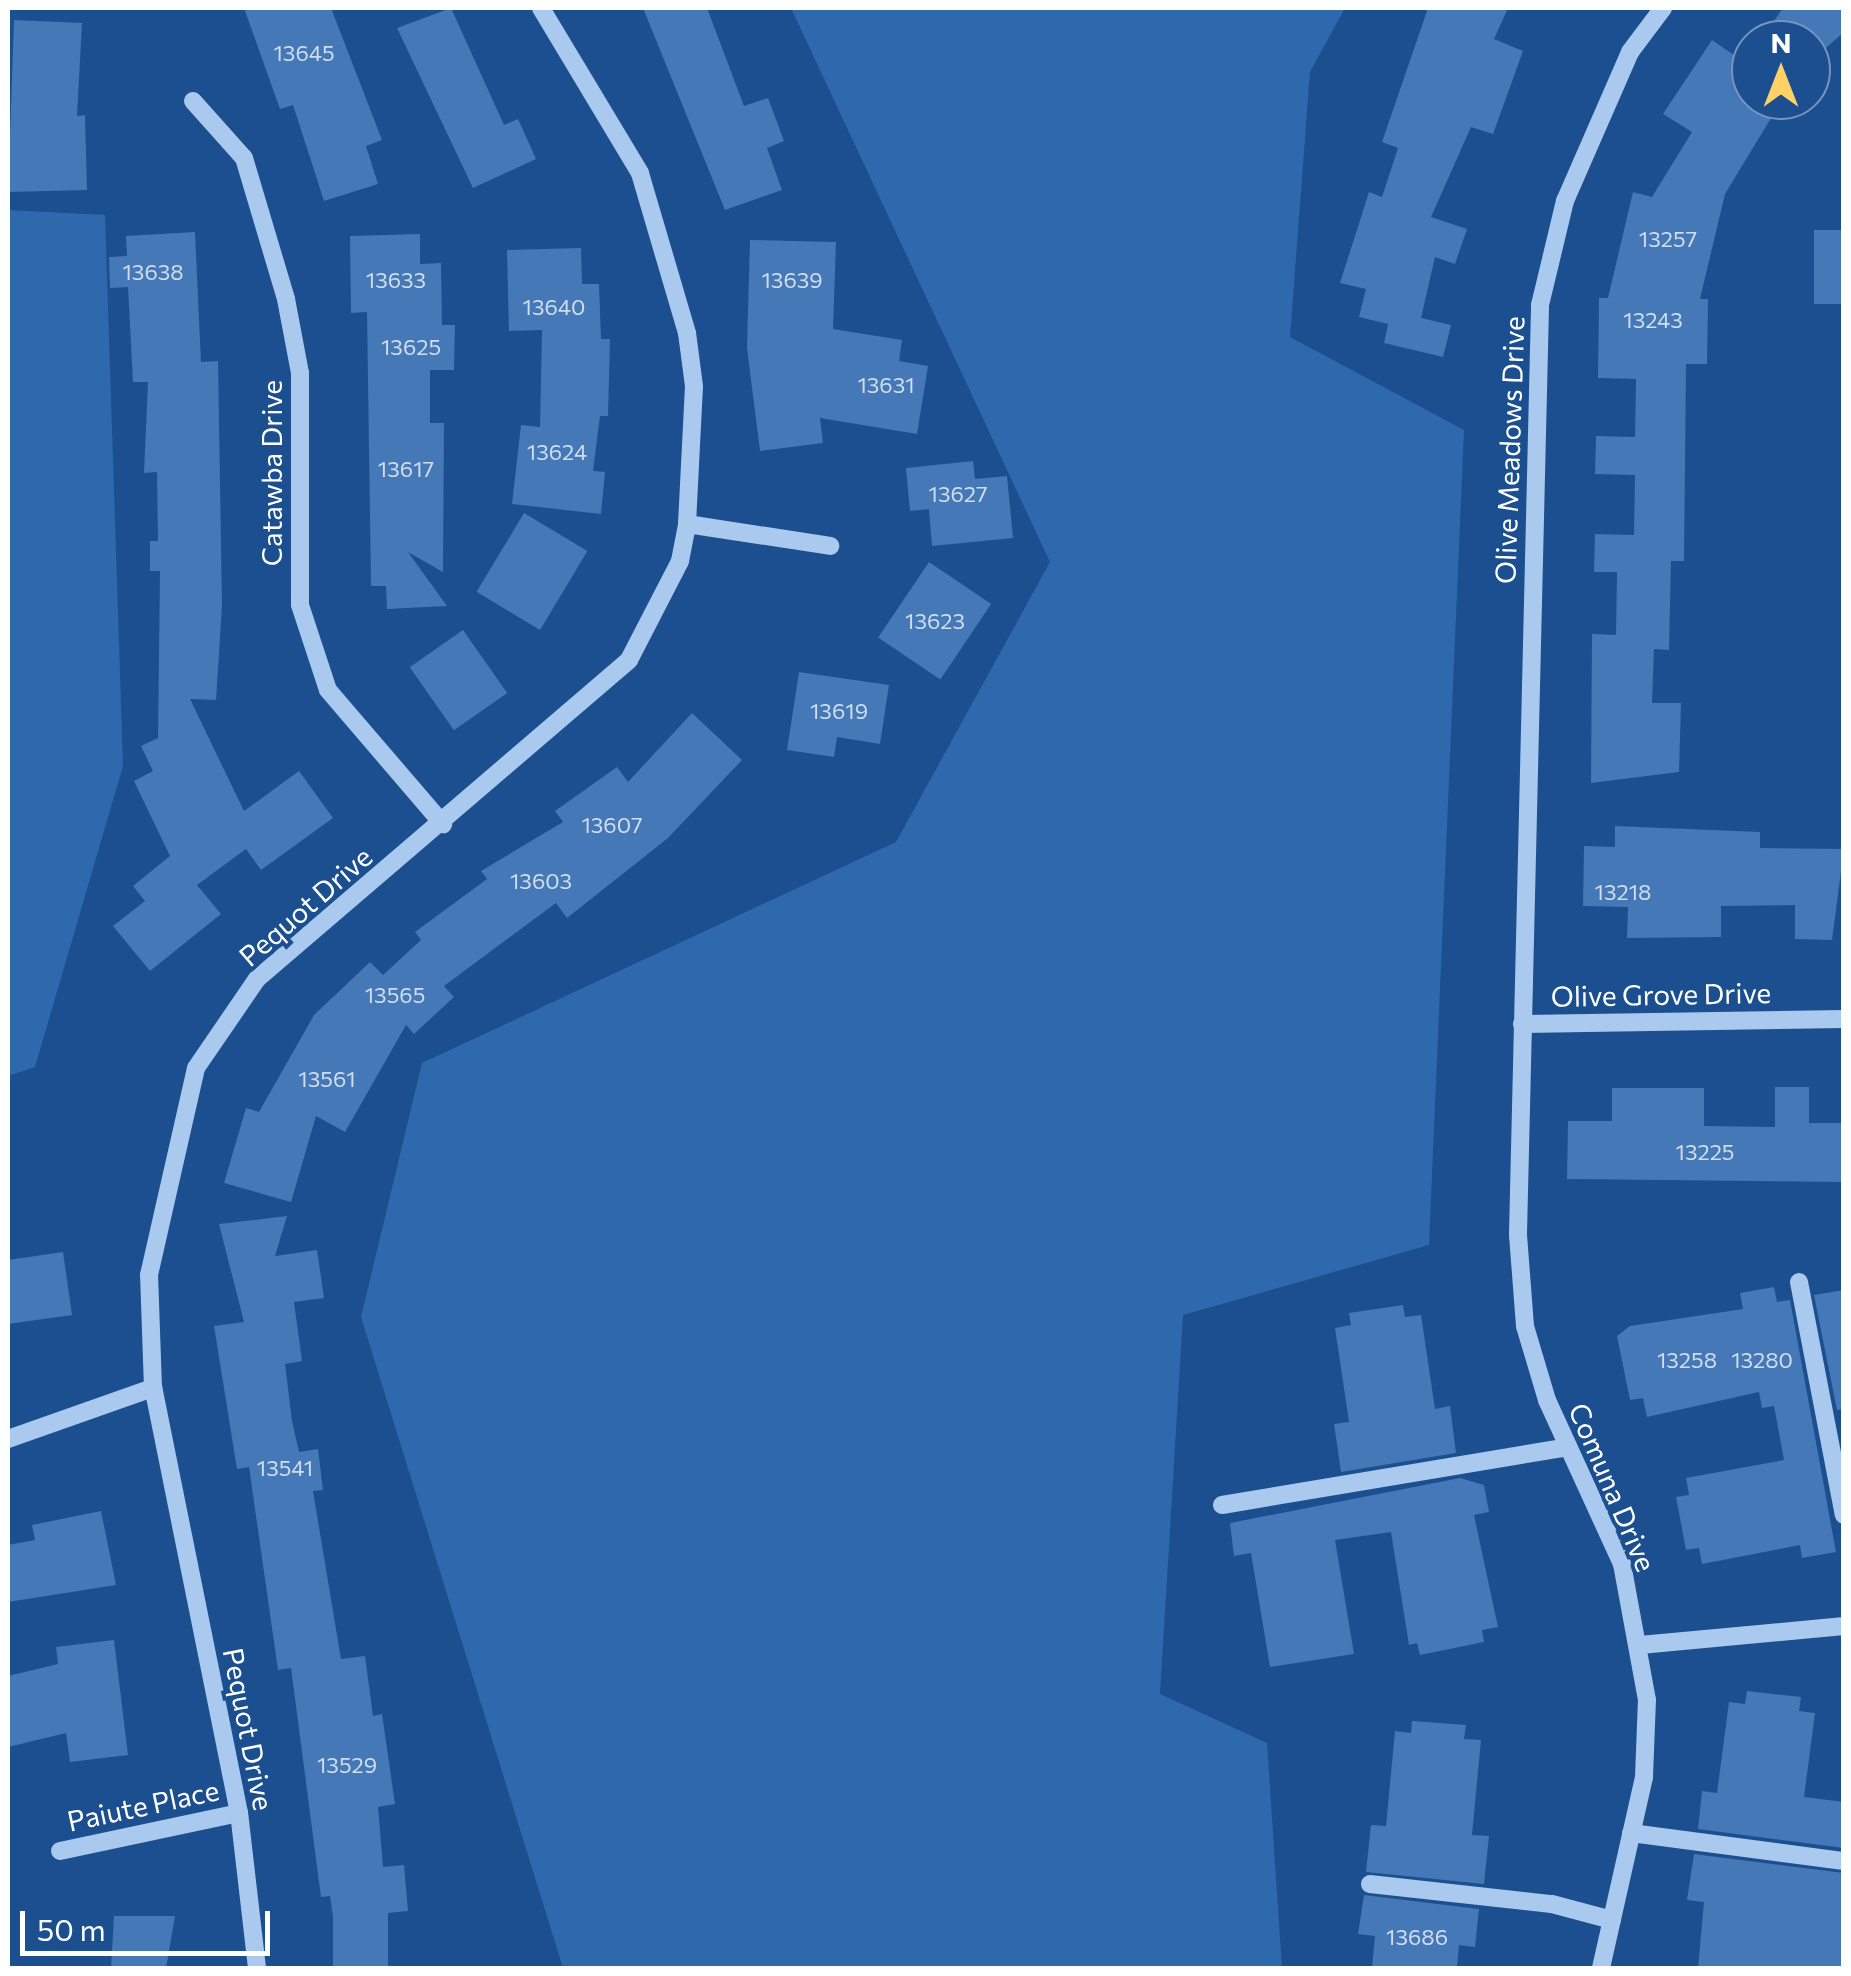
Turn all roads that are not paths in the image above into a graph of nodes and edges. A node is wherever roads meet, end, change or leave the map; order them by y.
1 (541, 8) edge
2 (1662, 8) edge
3 (192, 102) dead end
4 (687, 524) junction
5 (830, 546) dead end
6 (443, 824) junction
7 (1524, 922) joint
8 (1844, 1019) edge
9 (1522, 1024) junction
10 (1799, 1282) dead end
11 (153, 1388) junction
12 (8, 1439) edge
13 (1568, 1447) junction
14 (1222, 1505) dead end
15 (1844, 1515) edge
16 (1844, 1626) edge
17 (1640, 1644) junction
18 (238, 1813) junction
19 (1631, 1834) junction
20 (60, 1851) dead end
21 (1844, 1862) edge
22 (1370, 1884) dead end
23 (1612, 1920) junction
24 (257, 1968) edge
25 (1601, 1968) edge

1 - 4 street, Pequot Drive
2 - 7 street, Olive Meadows Drive
3 - 6 street, Catawba Drive
4 - 5 street
4 - 6 street, Pequot Drive
6 - 11 street, Pequot Drive
7 - 9 street, Olive Grove Drive
8 - 9 street, Olive Grove Drive
9 - 13 street, Comuna Drive
10 - 15 street
11 - 12 street
11 - 18 street, Pequot Drive
13 - 14 street
13 - 17 street, Comuna Drive
16 - 17 street
17 - 19 street, Comuna Drive
18 - 20 street, Paiute Place
18 - 24 street, Pequot Drive
19 - 21 street
19 - 23 street, Comuna Drive
22 - 23 street
23 - 25 street, Comuna Drive

